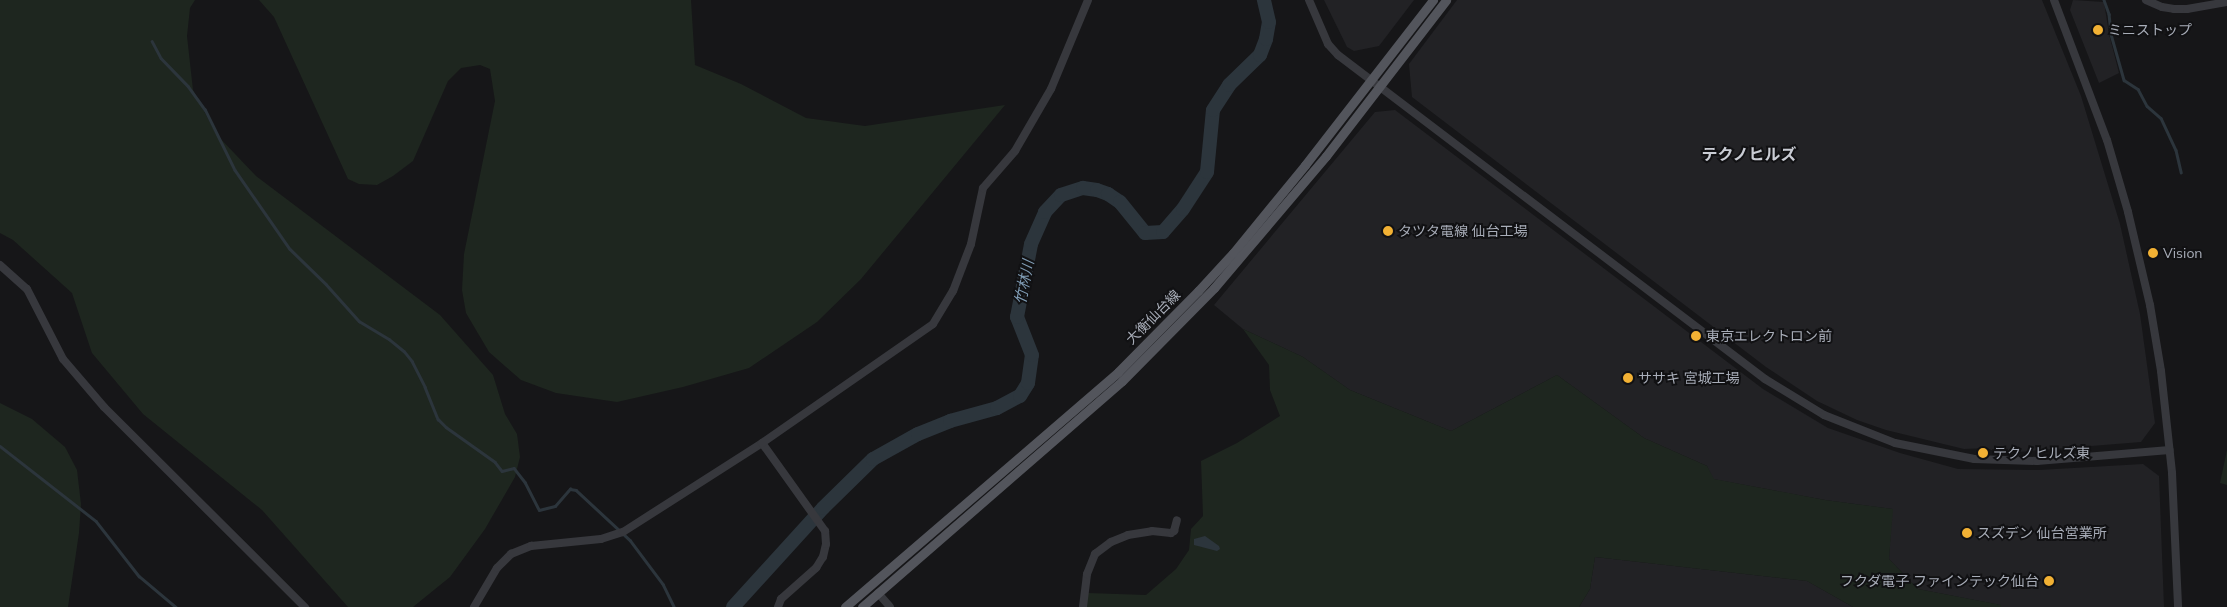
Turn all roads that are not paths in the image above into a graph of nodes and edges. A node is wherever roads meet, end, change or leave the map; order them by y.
1 (1088, 0) edge
2 (1309, 0) edge
3 (1433, 0) edge
4 (1446, 0) edge
5 (2054, 0) edge
6 (2146, 0) edge
7 (2227, 2) edge
8 (1372, 79) junction
9 (1380, 85) junction
10 (0, 265) edge
11 (762, 443) junction
12 (2170, 450) junction
13 (1177, 520) dead end
14 (878, 594) junction
15 (305, 607) edge
16 (474, 607) edge
17 (778, 607) edge
18 (845, 607) edge
19 (862, 607) edge
20 (890, 607) edge
21 (1083, 607) edge
22 (2178, 607) edge

1 - 11 street
2 - 8 street
3 - 8 main road, 大衡仙台線
4 - 9 main road, 大衡仙台線
5 - 12 street
6 - 7 street
8 - 9 street
8 - 18 main road, 大衡仙台線
9 - 12 street
9 - 14 main road, 大衡仙台線
10 - 15 street
11 - 16 street
11 - 17 street
12 - 22 street
13 - 21 street
14 - 19 main road, 大衡仙台線
14 - 20 street

